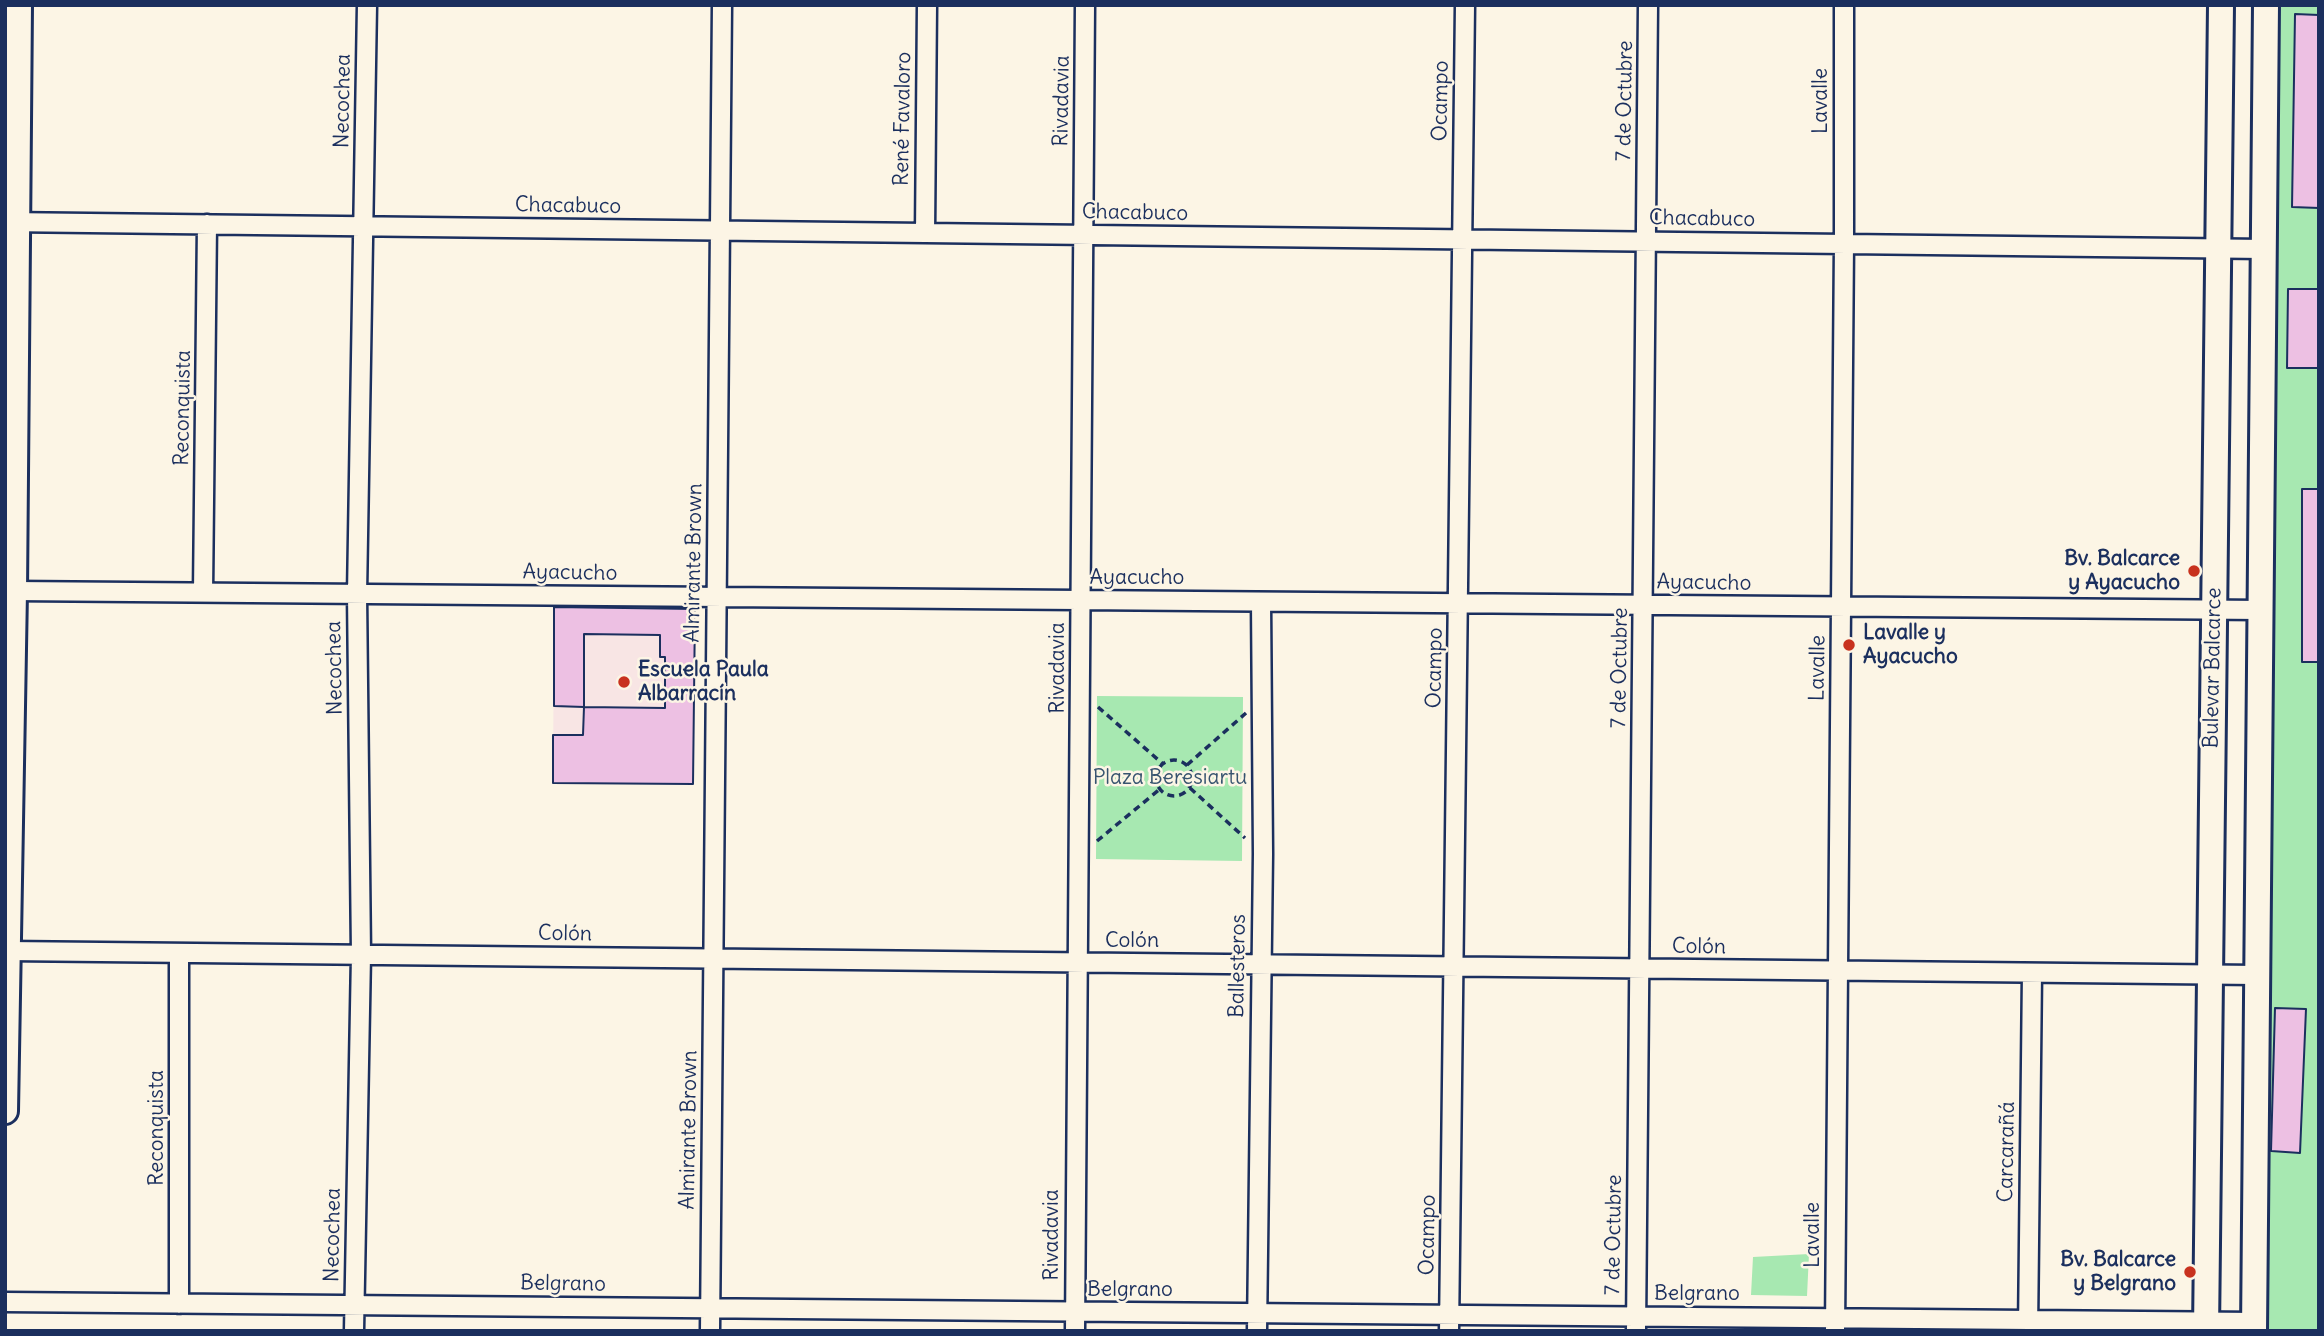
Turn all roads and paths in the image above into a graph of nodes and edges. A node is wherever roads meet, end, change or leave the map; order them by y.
1 (19, 5) edge
2 (367, 5) edge
3 (722, 5) edge
4 (927, 5) edge
5 (1085, 5) edge
6 (1465, 5) edge
7 (1648, 5) edge
8 (1844, 5) edge
9 (2221, 5) edge
10 (2266, 5) edge
11 (11, 222) edge
12 (207, 224) junction
13 (363, 226) junction
14 (720, 230) junction
15 (925, 233) junction
16 (1083, 235) junction
17 (1462, 239) junction
18 (1646, 241) junction
19 (1844, 243) junction
20 (2218, 248) junction
21 (2264, 249) junction
22 (10, 551) edge
23 (13, 591) junction
24 (203, 592) junction
25 (357, 594) junction
26 (716, 597) junction
27 (1080, 600) junction
28 (1261, 602) junction
29 (1458, 604) junction
30 (1643, 605) junction
31 (1842, 607) junction
32 (2214, 610) junction
33 (2261, 610) junction
34 (8, 691) edge
35 (1081, 692) junction
36 (1263, 697) junction
37 (1163, 764) junction
38 (1187, 765) junction
39 (1190, 788) junction
40 (1160, 789) junction
41 (7, 816) edge
42 (1263, 854) junction
43 (1080, 855) junction
44 (7, 951) junction
45 (179, 953) junction
46 (361, 955) junction
47 (713, 959) junction
48 (1077, 963) junction
49 (1261, 964) junction
50 (1454, 967) junction
51 (1640, 969) junction
52 (1838, 971) junction
53 (2032, 973) junction
54 (2210, 975) junction
55 (2257, 975) junction
56 (5, 1111) edge
57 (5, 1302) edge
58 (179, 1304) junction
59 (355, 1305) junction
60 (710, 1308) junction
61 (1075, 1312) junction
62 (1257, 1322) edge
63 (1449, 1323) edge
64 (1636, 1324) edge
65 (1835, 1324) edge
66 (2028, 1325) edge
67 (2206, 1326) edge
68 (2254, 1326) edge
69 (354, 1331) edge
70 (710, 1331) edge
71 (1074, 1331) edge

1 - 11 main road
2 - 13 street, Necochea
3 - 14 street, Almirante Brown
4 - 15 street, René Favaloro
5 - 16 street, Rivadavia
6 - 17 street, Ocampo
7 - 18 street, 7 de Octubre
8 - 19 street, Lavalle
9 - 20 main road, Bulevar Balcarce
10 - 21 main road
11 - 12 street, Chacabuco
11 - 22 main road
12 - 13 street, Chacabuco
12 - 24 street, Reconquista
13 - 14 street, Chacabuco
13 - 25 street, Necochea
14 - 15 street, Chacabuco
14 - 26 street, Almirante Brown
15 - 16 street, Chacabuco
16 - 17 street, Chacabuco
16 - 27 street, Rivadavia
17 - 18 street, Chacabuco
17 - 29 street, Ocampo
18 - 19 street, Chacabuco
18 - 30 street, 7 de Octubre
19 - 20 street, Chacabuco
19 - 31 street, Lavalle
20 - 21 street, Chacabuco
20 - 32 main road, Bulevar Balcarce
21 - 33 main road
22 - 23 main road
23 - 24 street, Ayacucho
23 - 34 main road
24 - 25 street, Ayacucho
25 - 26 street, Ayacucho
25 - 46 street, Necochea
26 - 27 street, Ayacucho
26 - 47 street, Almirante Brown
27 - 28 street, Ayacucho
27 - 35 street, Rivadavia
28 - 29 street, Ayacucho
28 - 36 street, Ballesteros
29 - 30 street, Ayacucho
29 - 50 street, Ocampo
30 - 31 street, Ayacucho
30 - 51 street, 7 de Octubre
31 - 32 street, Ayacucho
31 - 52 street, Lavalle
32 - 33 street, Ayacucho
32 - 54 main road, Bulevar Balcarce
33 - 55 main road
34 - 41 main road
35 - 37 path
35 - 43 street, Rivadavia
36 - 38 path
36 - 42 street, Ballesteros
37 - 38 path
37 - 40 path
38 - 39 path
39 - 40 path
39 - 42 path
40 - 43 path
41 - 44 main road
42 - 49 street, Ballesteros
43 - 48 street, Rivadavia
44 - 45 street, Colón
44 - 56 main road
45 - 46 street, Colón
45 - 58 street, Reconquista
46 - 47 street, Colón
46 - 59 street, Necochea
47 - 48 street, Colón
47 - 60 street, Almirante Brown
48 - 49 street, Colón
48 - 61 street, Rivadavia
49 - 50 street, Colón
49 - 62 street, Ballesteros
50 - 51 street, Colón
50 - 63 street, Ocampo
51 - 52 street, Colón
51 - 64 street, 7 de Octubre
52 - 53 street, Colón
52 - 65 street, Lavalle
53 - 54 street, Colón
53 - 66 street, Carcarañá
54 - 55 street, Colón
54 - 67 main road, Bulevar Balcarce
55 - 68 main road
57 - 58 street, Belgrano
58 - 59 street, Belgrano
59 - 60 street, Belgrano
59 - 69 street, Necochea
60 - 61 street, Belgrano
60 - 70 street, Almirante Brown
61 - 62 street, Belgrano
61 - 71 street, Rivadavia
62 - 63 street, Belgrano
63 - 64 street, Belgrano
64 - 65 street, Belgrano
65 - 66 street, Belgrano
66 - 67 street, Belgrano
67 - 68 street, Belgrano

